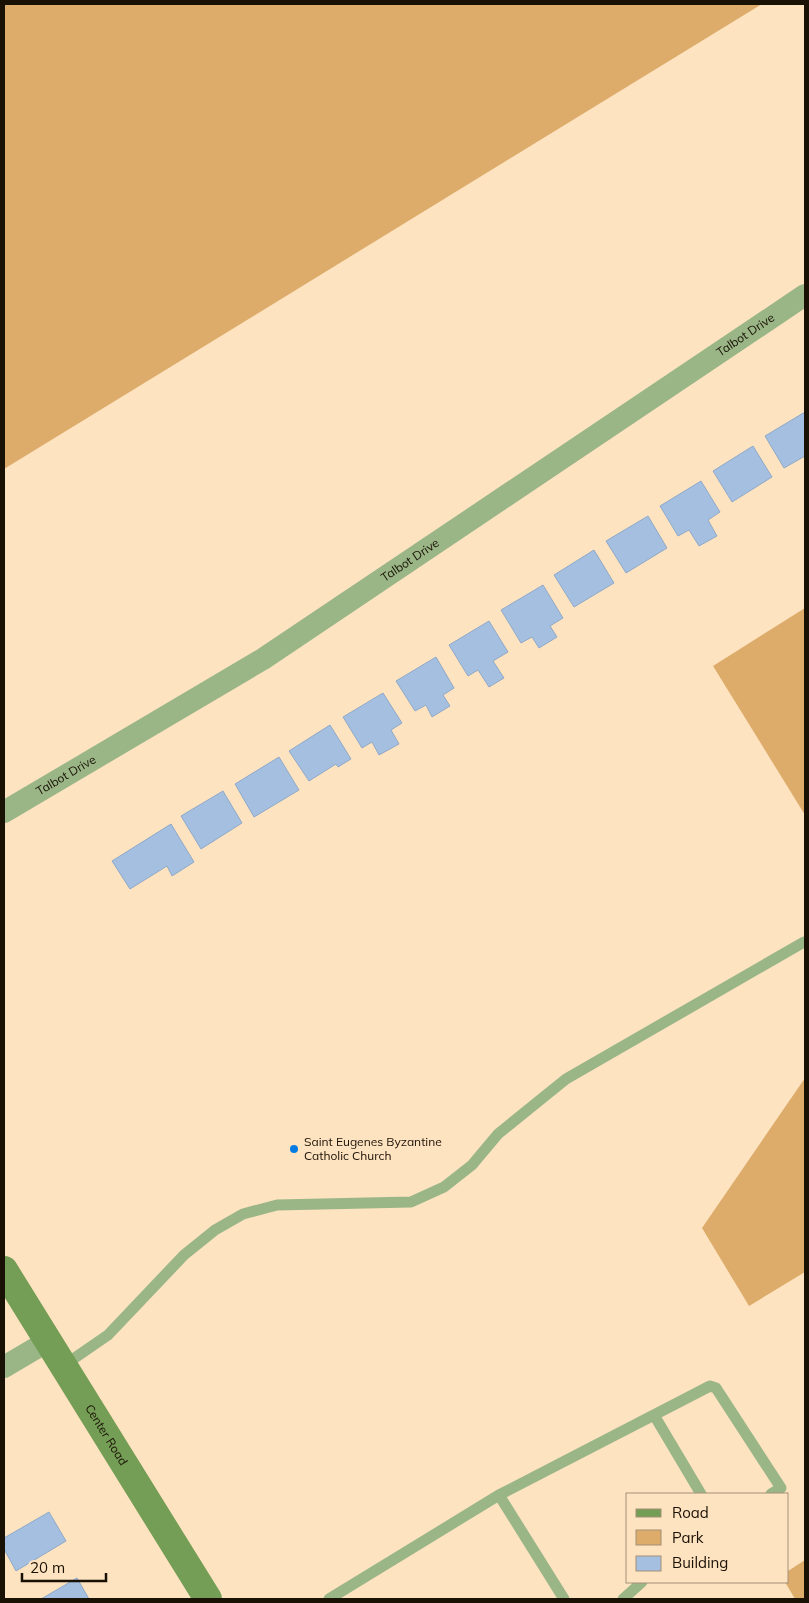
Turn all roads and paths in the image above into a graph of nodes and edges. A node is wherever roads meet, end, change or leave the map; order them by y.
1 (805, 294) edge
2 (4, 812) edge
3 (804, 942) dead end
4 (4, 1270) edge
5 (48, 1341) junction
6 (63, 1366) junction
7 (4, 1367) edge
8 (654, 1415) junction
9 (700, 1493) edge
10 (773, 1493) edge
11 (499, 1494) junction
12 (641, 1583) edge
13 (208, 1599) edge
14 (329, 1599) edge
15 (564, 1599) edge
16 (623, 1599) edge

1 - 2 street, Talbot Drive
3 - 6 lane
4 - 5 main road, Center Road
5 - 6 main road, Center Road
5 - 7 street
6 - 13 main road, Center Road
8 - 9 lane
8 - 10 lane
8 - 11 lane
11 - 14 lane
11 - 15 lane
12 - 16 lane

